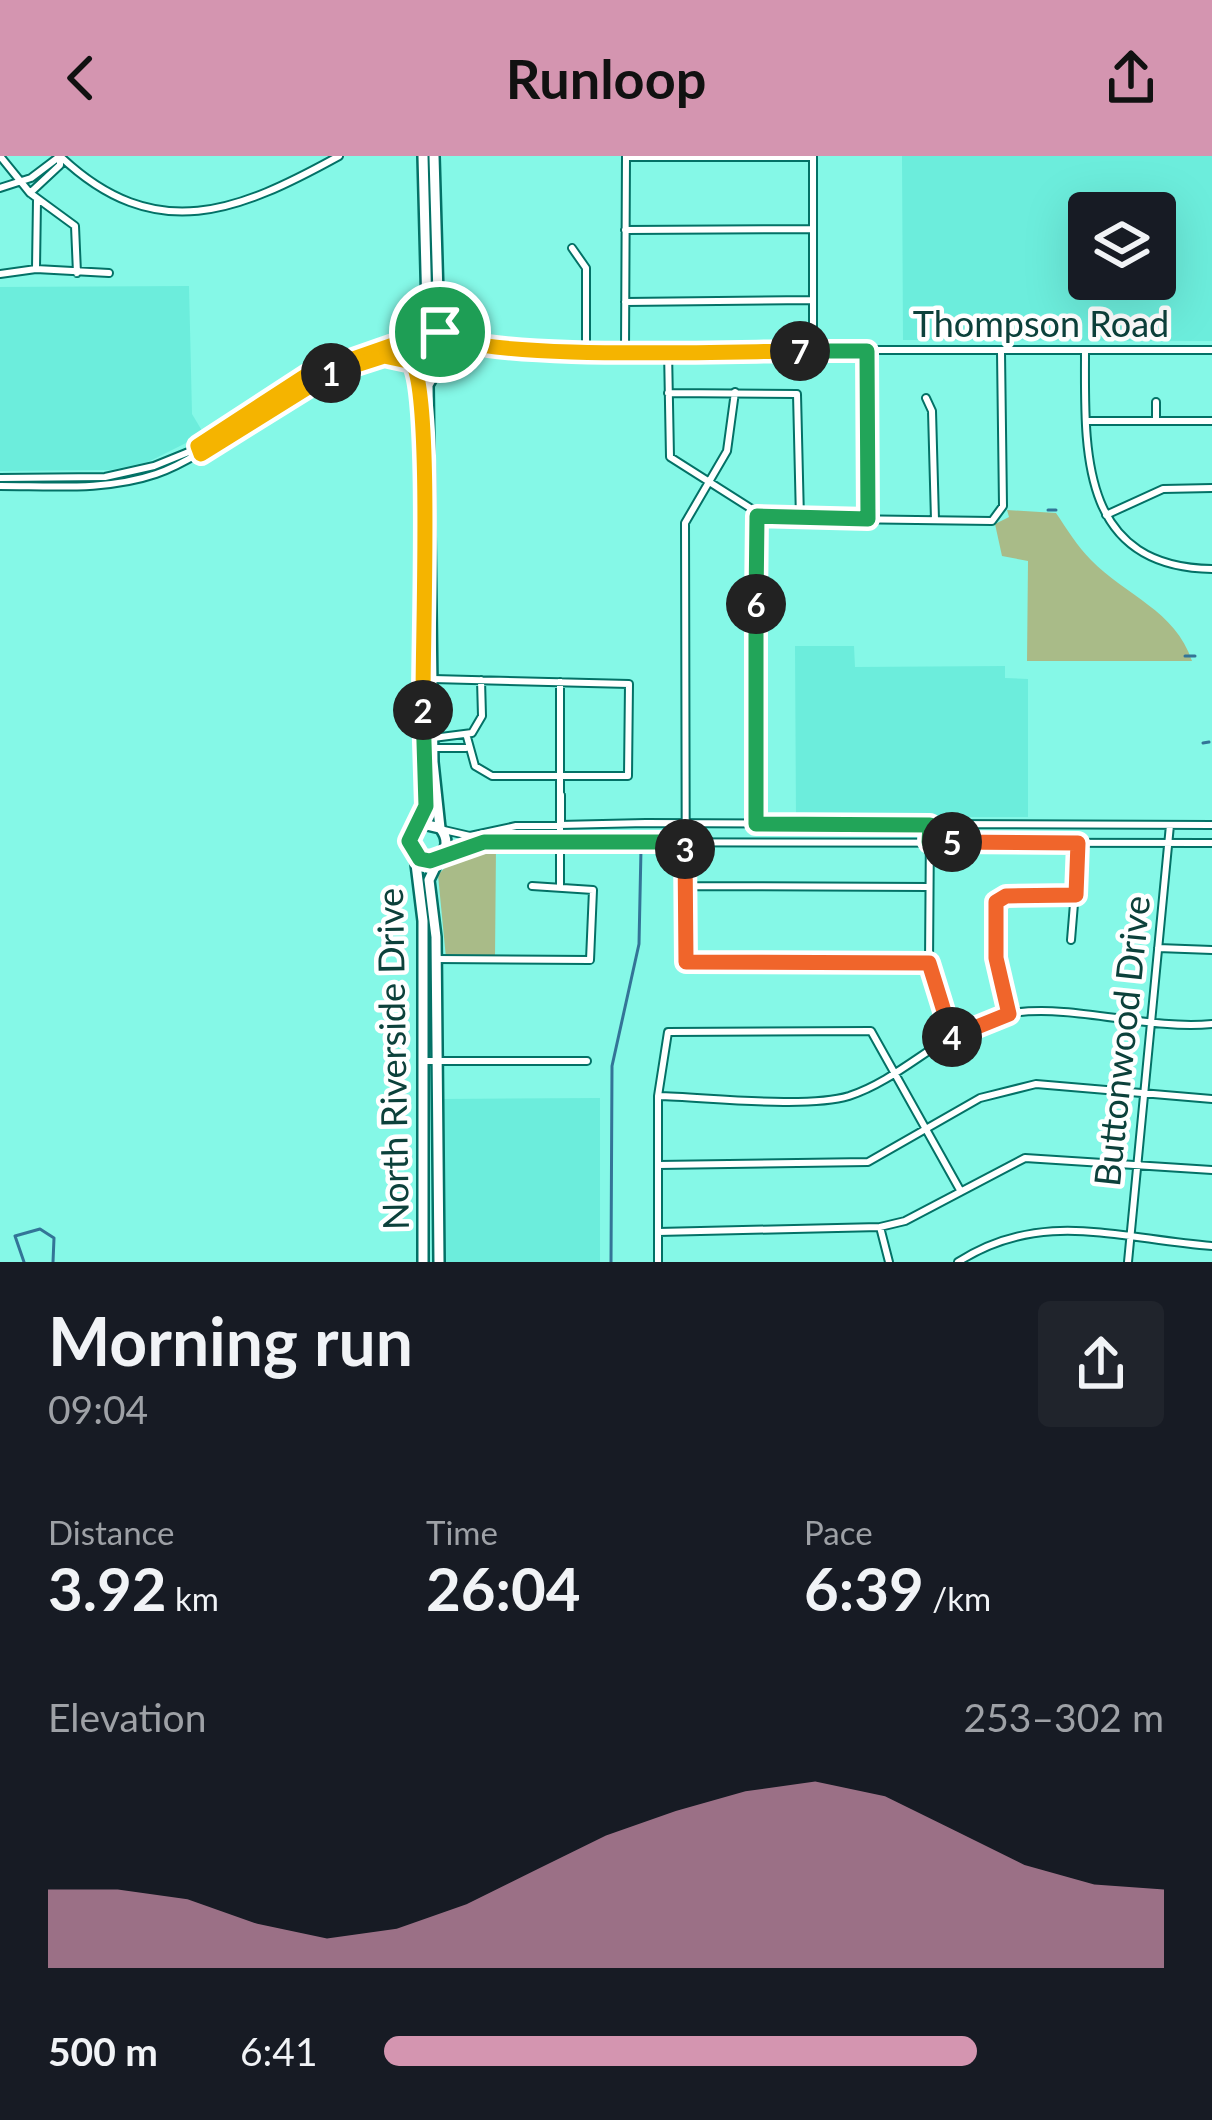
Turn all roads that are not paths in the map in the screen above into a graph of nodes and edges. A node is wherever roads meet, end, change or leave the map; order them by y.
1 (1, 156) edge
2 (60, 156) edge
3 (339, 156) edge
4 (423, 156) edge
5 (434, 156) edge
6 (626, 156) edge
7 (813, 157) edge
8 (35, 175) junction
9 (42, 182) junction
10 (21, 184) junction
11 (0, 188) edge
12 (34, 197) junction
13 (813, 229) junction
14 (625, 230) junction
15 (572, 248) dead end
16 (36, 269) junction
17 (77, 273) junction
18 (109, 273) dead end
19 (0, 274) edge
20 (812, 300) junction
21 (625, 302) junction
22 (420, 330) junction
23 (443, 335) junction
24 (410, 339) junction
25 (510, 350) junction
26 (586, 350) junction
27 (625, 350) junction
28 (668, 350) junction
29 (1212, 350) edge
30 (813, 351) junction
31 (867, 351) junction
32 (1001, 351) junction
33 (1085, 351) junction
34 (414, 363) junction
35 (441, 365) junction
36 (330, 369) junction
37 (735, 392) junction
38 (668, 393) junction
39 (926, 398) dead end
40 (1156, 402) dead end
41 (1086, 421) junction
42 (1156, 421) junction
43 (1212, 421) edge
44 (0, 482) edge
45 (706, 483) junction
46 (1212, 488) edge
47 (1106, 514) junction
48 (757, 516) junction
49 (800, 519) junction
50 (868, 519) junction
51 (935, 520) junction
52 (428, 554) junction
53 (1212, 569) edge
54 (433, 680) junction
55 (481, 680) junction
56 (560, 680) junction
57 (467, 737) junction
58 (433, 743) junction
59 (467, 748) junction
60 (560, 776) junction
61 (685, 824) junction
62 (756, 824) junction
63 (930, 825) junction
64 (1170, 825) junction
65 (1212, 825) edge
66 (560, 826) junction
67 (441, 829) junction
68 (413, 830) junction
69 (560, 842) junction
70 (685, 842) junction
71 (929, 842) junction
72 (1078, 843) junction
73 (1168, 843) junction
74 (1212, 843) edge
75 (441, 855) junction
76 (416, 856) junction
77 (532, 886) dead end
78 (560, 886) junction
79 (685, 886) junction
80 (929, 887) junction
81 (1076, 895) junction
82 (1070, 940) dead end
83 (1158, 948) junction
84 (1212, 950) edge
85 (436, 959) junction
86 (929, 963) junction
87 (1009, 1014) junction
88 (1151, 1022) junction
89 (1212, 1024) edge
90 (952, 1038) junction
91 (422, 1061) junction
92 (436, 1061) junction
93 (587, 1061) dead end
94 (892, 1071) junction
95 (1144, 1093) junction
96 (658, 1096) junction
97 (1212, 1099) edge
98 (926, 1130) junction
99 (658, 1165) junction
100 (1137, 1166) junction
101 (1212, 1170) edge
102 (960, 1190) junction
103 (880, 1227) junction
104 (658, 1232) junction
105 (1130, 1238) junction
106 (1212, 1246) edge
107 (423, 1262) edge
108 (439, 1262) edge
109 (658, 1262) edge
110 (890, 1262) edge
111 (958, 1262) edge
112 (1127, 1262) edge

1 - 10 street
2 - 3 street
2 - 8 street
2 - 9 street
4 - 22 main road
5 - 23 main road, North Riverside Drive
6 - 7 street
6 - 14 street
7 - 13 street
8 - 9 street
8 - 10 street
9 - 12 street
10 - 11 street
10 - 12 street
12 - 16 street
12 - 17 street
13 - 14 street
13 - 20 street
14 - 21 street
15 - 26 street
16 - 17 street
16 - 19 street
17 - 18 street
20 - 21 street
20 - 30 street
21 - 27 street
22 - 23 main road
22 - 24 main road
23 - 25 street, Thompson Road
23 - 35 main road, North Riverside Drive
24 - 34 main road, North Riverside Drive
24 - 36 street
25 - 26 street, Thompson Road
25 - 35 street, Thompson Road
26 - 27 street, Thompson Road
27 - 28 street, Thompson Road
28 - 30 street, Thompson Road
28 - 38 street
29 - 33 street, Thompson Road
30 - 31 street, Thompson Road
31 - 32 street, Thompson Road
31 - 50 street
32 - 33 street, Thompson Road
32 - 51 street
33 - 41 street
34 - 35 main road
34 - 36 street
34 - 52 main road, North Riverside Drive
35 - 52 main road, North Riverside Drive
36 - 44 street
37 - 38 street
37 - 45 street
37 - 49 street
38 - 45 street
39 - 51 street
40 - 42 street
41 - 42 street
41 - 47 street
42 - 43 street
45 - 48 street
45 - 61 street
46 - 47 street
47 - 53 street
48 - 49 street
48 - 62 street
49 - 50 street
50 - 51 street
52 - 54 main road, North Riverside Drive
52 - 68 main road, North Riverside Drive
54 - 55 street
54 - 58 main road, North Riverside Drive
55 - 56 street
55 - 57 street
56 - 60 street
56 - 60 street
57 - 58 street
57 - 59 street
58 - 59 street
58 - 67 main road, North Riverside Drive
59 - 60 street
60 - 66 street
61 - 62 street
61 - 66 street
61 - 70 street
62 - 63 street
63 - 64 street
63 - 71 street
64 - 65 street
64 - 73 street, Buttonwood Drive
66 - 67 street
66 - 69 street
67 - 68 main road
67 - 75 main road, North Riverside Drive
68 - 76 main road, North Riverside Drive
69 - 70 street
69 - 75 street
69 - 78 street
70 - 71 street
70 - 79 street
71 - 72 street
71 - 80 street
72 - 73 street
72 - 81 street
73 - 74 street
73 - 83 street, Buttonwood Drive
75 - 76 main road, North Riverside Drive
75 - 85 main road, North Riverside Drive
76 - 91 main road, North Riverside Drive
77 - 78 street
78 - 85 street
79 - 80 street
79 - 86 street
80 - 86 street
81 - 82 street
81 - 87 street
83 - 84 street
83 - 88 street, Buttonwood Drive
85 - 92 main road, North Riverside Drive
86 - 90 street
87 - 88 street
87 - 90 street
88 - 89 street
88 - 95 street, Buttonwood Drive
90 - 94 street
91 - 92 street
91 - 107 main road, North Riverside Drive
92 - 93 street
92 - 108 main road, North Riverside Drive
94 - 96 street
94 - 96 street
94 - 98 street
95 - 97 street
95 - 98 street
95 - 100 street, Buttonwood Drive
96 - 99 street
98 - 99 street
98 - 102 street
99 - 104 street
100 - 101 street
100 - 102 street
100 - 105 street, Buttonwood Drive
102 - 103 street
103 - 104 street
103 - 110 street
104 - 109 street
105 - 106 street
105 - 111 street
105 - 112 street, Buttonwood Drive

